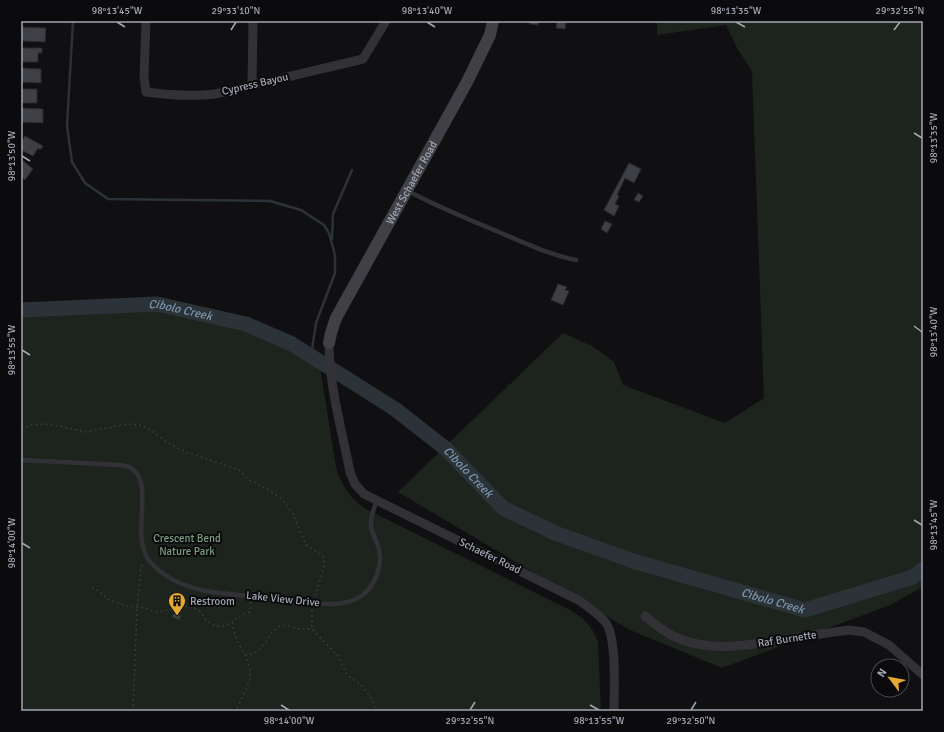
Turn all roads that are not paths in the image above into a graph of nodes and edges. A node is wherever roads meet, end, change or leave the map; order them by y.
1 (146, 21) edge
2 (254, 21) edge
3 (386, 21) edge
4 (493, 21) edge
5 (252, 85) junction
6 (407, 190) junction
7 (576, 260) dead end
8 (329, 343) joint
9 (21, 460) edge
10 (377, 500) junction
11 (645, 616) dead end
12 (923, 675) edge
13 (614, 711) edge

1 - 5 street, Cypress Bayou
2 - 5 street
3 - 5 street, Cypress Bayou
4 - 6 street, West Schaefer Road
6 - 7 lane
6 - 8 street, West Schaefer Road
8 - 10 street, Schaefer Road
9 - 10 lane, Lake View Drive
10 - 13 street, Schaefer Road
11 - 12 street, Raf Burnette

